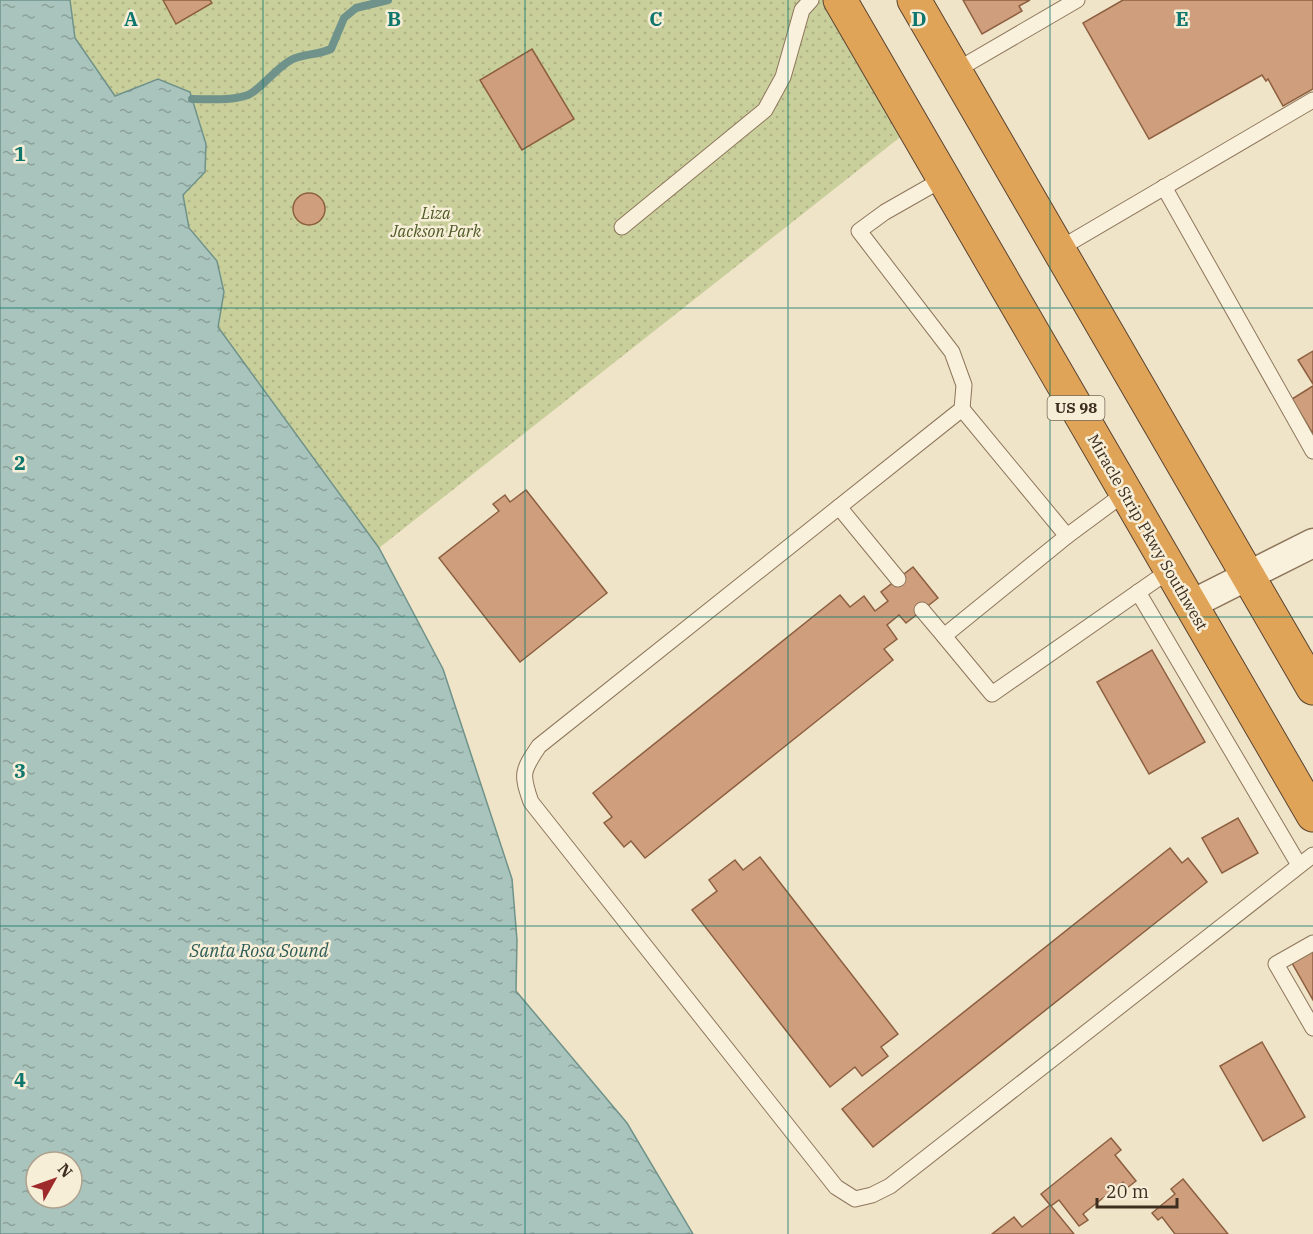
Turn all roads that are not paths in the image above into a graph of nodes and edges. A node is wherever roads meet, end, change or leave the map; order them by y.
1 (811, 0) edge
2 (840, 0) edge
3 (914, 0) edge
4 (1077, 0) edge
5 (956, 71) junction
6 (1313, 100) edge
7 (943, 179) junction
8 (1164, 187) junction
9 (622, 227) dead end
10 (1059, 249) junction
11 (962, 409) junction
12 (1313, 451) edge
13 (1125, 493) junction
14 (839, 507) junction
15 (1067, 536) junction
16 (1313, 543) edge
17 (1170, 570) junction
18 (1248, 575) junction
19 (898, 579) dead end
20 (1138, 592) junction
21 (1190, 604) junction
22 (922, 610) dead end
23 (944, 636) junction
24 (1313, 688) edge
25 (1313, 815) edge
26 (1313, 855) edge
27 (1299, 866) junction
28 (1313, 943) edge
29 (1313, 1028) edge

1 - 9 lane
2 - 7 highway, Miracle Strip Pkwy Southwest / US 98
3 - 5 highway
4 - 5 lane
5 - 10 highway
6 - 8 lane
7 - 11 lane
7 - 13 highway, Miracle Strip Pkwy Southwest / US 98
8 - 10 lane
8 - 12 lane
10 - 18 highway
11 - 14 lane
11 - 15 lane
13 - 15 lane
13 - 17 highway, Miracle Strip Pkwy Southwest / US 98
14 - 19 lane
14 - 27 lane
15 - 23 lane
16 - 18 street
17 - 20 lane
17 - 21 highway, Miracle Strip Pkwy Southwest / US 98
18 - 21 street
18 - 24 highway
20 - 23 lane
20 - 27 lane
21 - 25 highway, Miracle Strip Pkwy Southwest / US 98
22 - 23 lane
26 - 27 lane
28 - 29 lane

